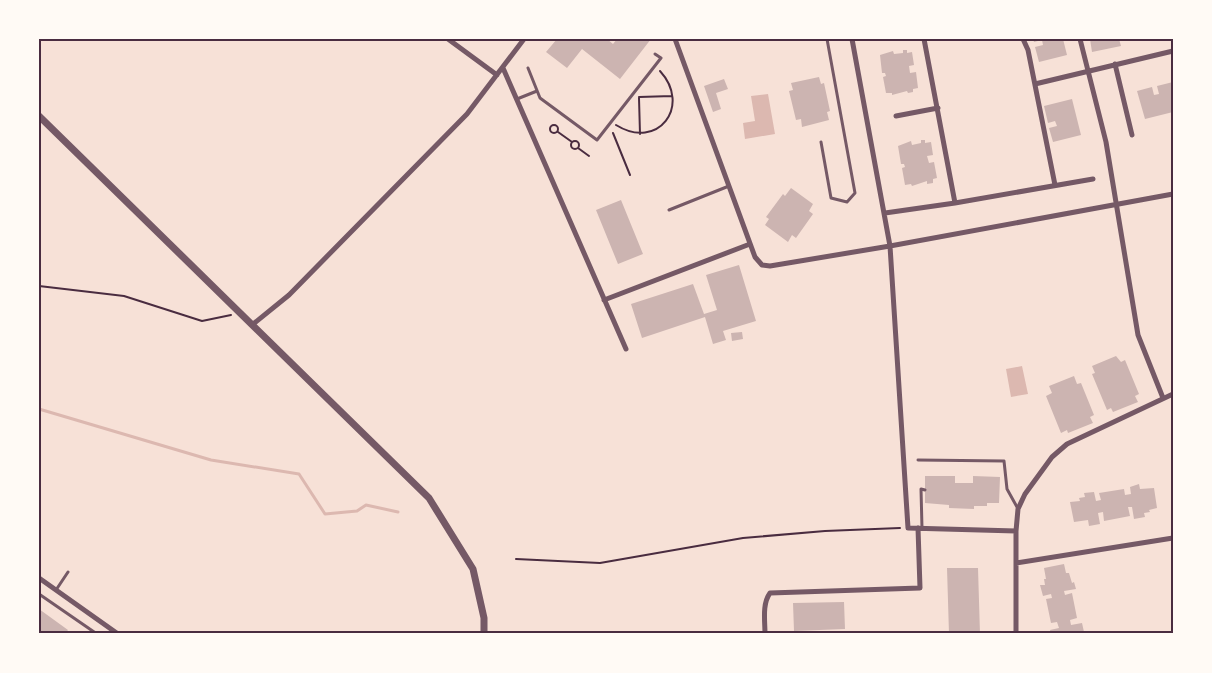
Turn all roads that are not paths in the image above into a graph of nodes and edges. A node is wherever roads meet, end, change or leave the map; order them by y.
1 (448, 39) edge
2 (524, 39) edge
3 (675, 39) edge
4 (827, 39) edge
5 (852, 39) edge
6 (924, 39) edge
7 (1023, 39) edge
8 (1080, 39) edge
9 (1173, 51) edge
10 (655, 54) dead end
11 (1115, 64) junction
12 (502, 68) junction
13 (528, 68) dead end
14 (1089, 72) junction
15 (496, 75) junction
16 (1035, 84) junction
17 (537, 91) junction
18 (516, 99) junction
19 (938, 108) junction
20 (39, 116) edge
21 (896, 116) dead end
22 (1132, 135) dead end
23 (821, 142) dead end
24 (1093, 179) dead end
25 (1055, 185) junction
26 (729, 186) junction
27 (1173, 194) edge
28 (956, 203) junction
29 (1116, 205) junction
30 (669, 210) dead end
31 (885, 213) junction
32 (750, 244) junction
33 (890, 246) junction
34 (604, 300) junction
35 (252, 325) junction
36 (626, 349) dead end
37 (1173, 394) edge
38 (1163, 398) junction
39 (918, 460) dead end
40 (925, 490) dead end
41 (1018, 509) junction
42 (920, 528) junction
43 (1016, 531) junction
44 (1173, 538) edge
45 (1016, 563) junction
46 (68, 572) dead end
47 (39, 578) edge
48 (56, 590) junction
49 (39, 594) edge
50 (97, 634) edge
51 (118, 634) edge
52 (484, 634) edge
53 (765, 634) edge
54 (1016, 634) edge

1 - 15 street
2 - 12 street
3 - 26 street
4 - 23 lane
5 - 31 street
6 - 19 street
7 - 16 street
8 - 14 street
9 - 11 street
10 - 17 lane
11 - 14 street
11 - 22 street
12 - 15 street
12 - 18 street
13 - 17 lane
14 - 16 street
14 - 29 street
15 - 35 street
16 - 25 street
17 - 18 lane
18 - 34 street
19 - 21 street
19 - 28 street
20 - 35 street
24 - 25 street
25 - 28 street
26 - 30 lane
26 - 32 street
27 - 29 street
28 - 31 street
29 - 33 street
29 - 38 street
31 - 33 street
32 - 33 street
32 - 34 street
33 - 42 street
34 - 36 street
35 - 52 street
37 - 38 street
38 - 41 street
39 - 41 lane
40 - 42 lane
41 - 43 street
42 - 43 street
42 - 53 street
43 - 45 street
44 - 45 street
45 - 54 street
46 - 48 lane
47 - 48 street
48 - 51 street
49 - 50 lane

